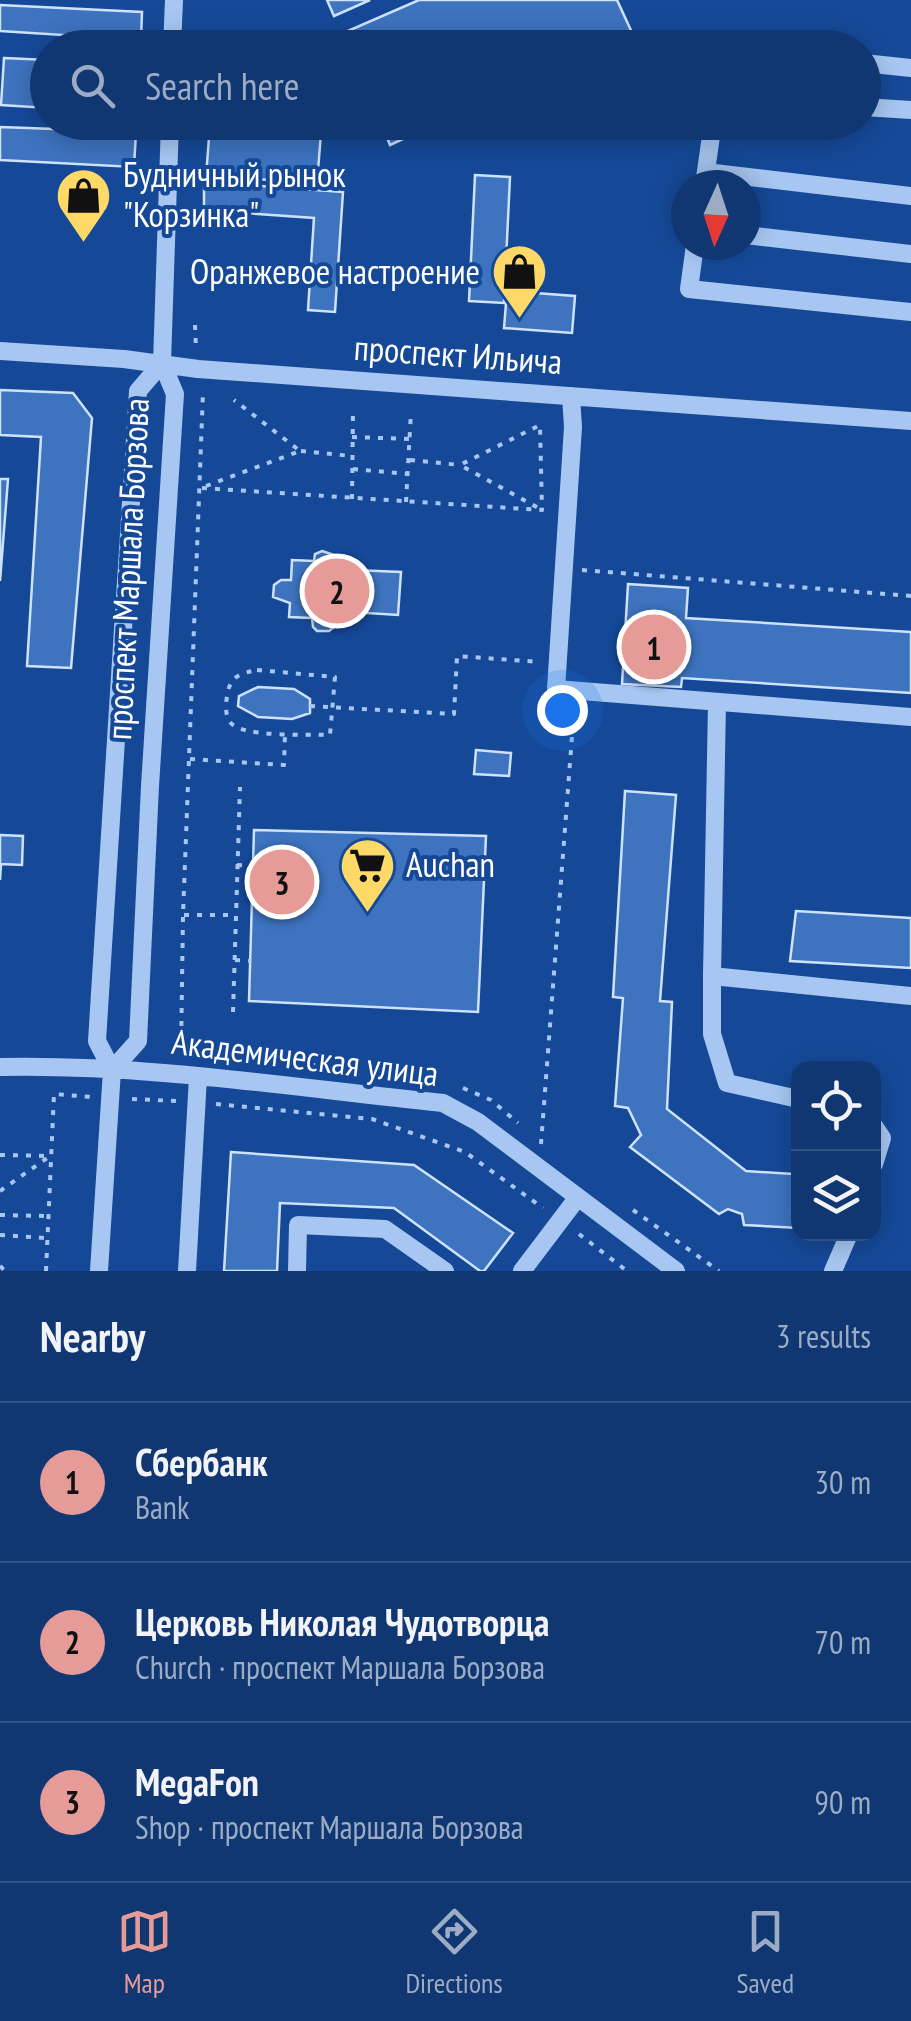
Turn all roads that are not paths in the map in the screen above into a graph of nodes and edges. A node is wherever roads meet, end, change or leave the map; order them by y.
1 (174, 0) edge
2 (173, 30) edge
3 (881, 64) edge
4 (911, 68) edge
5 (881, 108) edge
6 (911, 110) edge
7 (169, 140) edge
8 (710, 140) edge
9 (706, 170) edge
10 (761, 184) edge
11 (911, 196) edge
12 (761, 237) edge
13 (911, 254) edge
14 (693, 260) edge
15 (911, 312) edge
16 (0, 351) edge
17 (162, 363) junction
18 (571, 396) junction
19 (911, 421) edge
20 (716, 702) junction
21 (911, 716) edge
22 (712, 976) junction
23 (911, 996) edge
24 (0, 1067) edge
25 (112, 1070) junction
26 (189, 1076) junction
27 (791, 1097) edge
28 (578, 1197) junction
29 (846, 1241) edge
30 (99, 1271) edge
31 (187, 1271) edge
32 (296, 1271) edge
33 (445, 1271) edge
34 (522, 1271) edge
35 (676, 1271) edge
36 (833, 1271) edge

1 - 2 street
3 - 4 street
5 - 6 street
7 - 17 street
8 - 9 street
10 - 11 street
12 - 13 street
14 - 15 street
16 - 17 street, проспект Ильича
17 - 18 street, проспект Ильича
17 - 25 street, проспект Маршала Борзова
17 - 25 street, проспект Маршала Борзова
18 - 19 street, проспект Ильича
18 - 20 street
20 - 21 street
20 - 22 street
22 - 23 street
22 - 27 street
24 - 25 street, Академическая улица
25 - 26 street, Академическая улица
25 - 30 street, проспект Маршала Борзова
26 - 28 street, Академическая улица
26 - 31 street
28 - 34 street
28 - 35 street, Академическая улица
29 - 36 street
32 - 33 street

